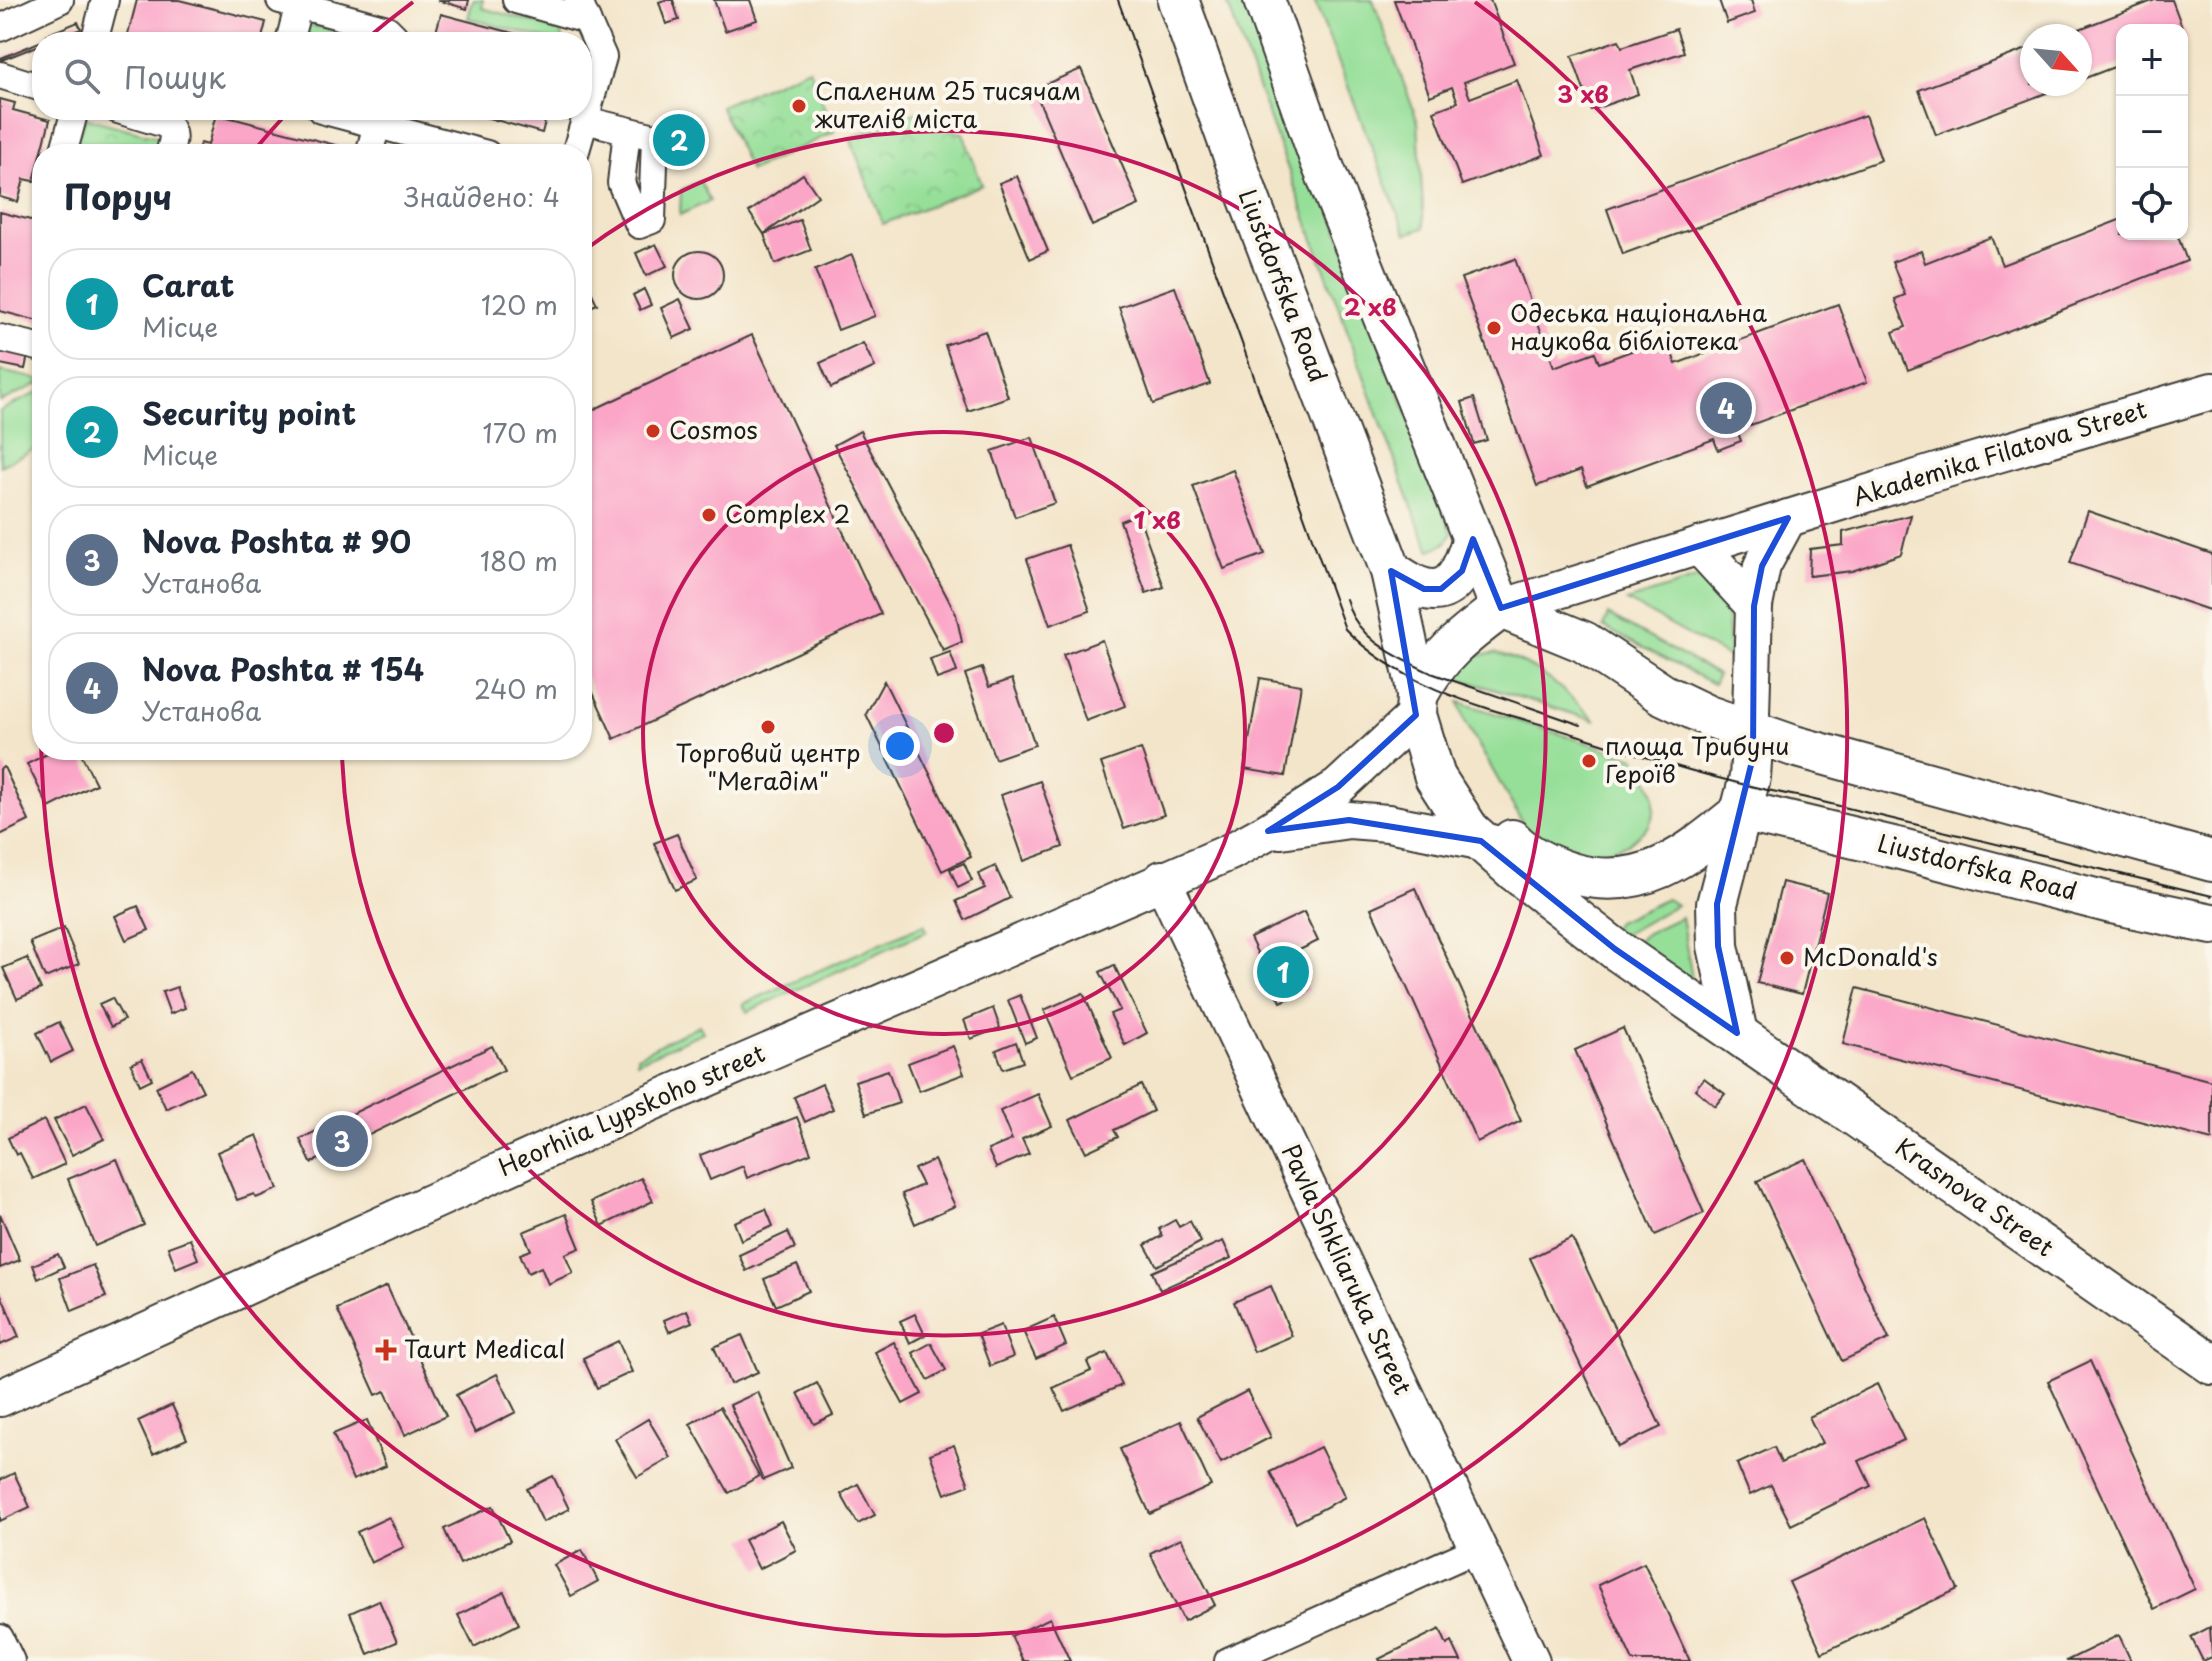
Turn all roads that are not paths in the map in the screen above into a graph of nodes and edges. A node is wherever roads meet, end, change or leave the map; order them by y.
1 (60, 0) edge
2 (105, 0) edge
3 (516, 0) edge
4 (1178, 0) edge
5 (1264, 0) edge
6 (293, 2) edge
7 (583, 10) edge
8 (0, 28) edge
9 (97, 32) edge
10 (290, 32) edge
11 (389, 32) edge
12 (0, 75) edge
13 (32, 85) edge
14 (592, 96) edge
15 (72, 120) edge
16 (151, 120) edge
17 (378, 120) edge
18 (388, 120) edge
19 (585, 120) joint
20 (627, 131) junction
21 (66, 144) edge
22 (172, 144) edge
23 (372, 144) edge
24 (458, 144) edge
25 (578, 144) edge
26 (0, 338) edge
27 (32, 346) edge
28 (2212, 391) edge
29 (1788, 518) junction
30 (1473, 539) junction
31 (1699, 546) junction
32 (1391, 571) junction
33 (1754, 606) junction
34 (1501, 608) junction
35 (1421, 695) junction
36 (1753, 730) junction
37 (1746, 792) junction
38 (1268, 831) junction
39 (1481, 841) junction
40 (1521, 849) junction
41 (2212, 861) edge
42 (1162, 879) junction
43 (2212, 924) edge
44 (1737, 1033) junction
45 (2212, 1364) edge
46 (0, 1398) edge
47 (1477, 1549) junction
48 (0, 1638) edge
49 (11, 1661) edge
50 (1228, 1661) edge
51 (1531, 1661) edge

1 - 8 street
2 - 9 street
3 - 7 street
4 - 32 main road, Liustdorfska Road
5 - 30 main road
6 - 10 street
6 - 11 street
7 - 14 street
12 - 13 street
15 - 21 street
16 - 22 street
17 - 23 street
18 - 24 street
19 - 20 street
19 - 25 street
20 - 20 street
26 - 27 street
28 - 29 street, Akademika Filatova Street
29 - 31 street, Akademika Filatova Street
29 - 33 street
30 - 32 main road
30 - 34 main road
31 - 33 street
31 - 34 street, Akademika Filatova Street
32 - 35 main road, Liustdorfska Road
33 - 36 street
34 - 35 main road
34 - 36 main road
35 - 38 street, Heorhiia Lypskoho street
35 - 39 main road
35 - 40 main road
36 - 37 main road
36 - 41 main road
37 - 40 main road
37 - 43 main road, Liustdorfska Road
37 - 44 main road
38 - 39 street, Heorhiia Lypskoho street
38 - 42 street, Heorhiia Lypskoho street
39 - 40 street, Heorhiia Lypskoho street
39 - 44 main road, Krasnova Street
42 - 46 street, Heorhiia Lypskoho street
42 - 47 street, Pavla Shkliaruka Street
44 - 45 main road, Krasnova Street
47 - 50 street
47 - 51 street, Pavla Shkliaruka Street
48 - 49 street

